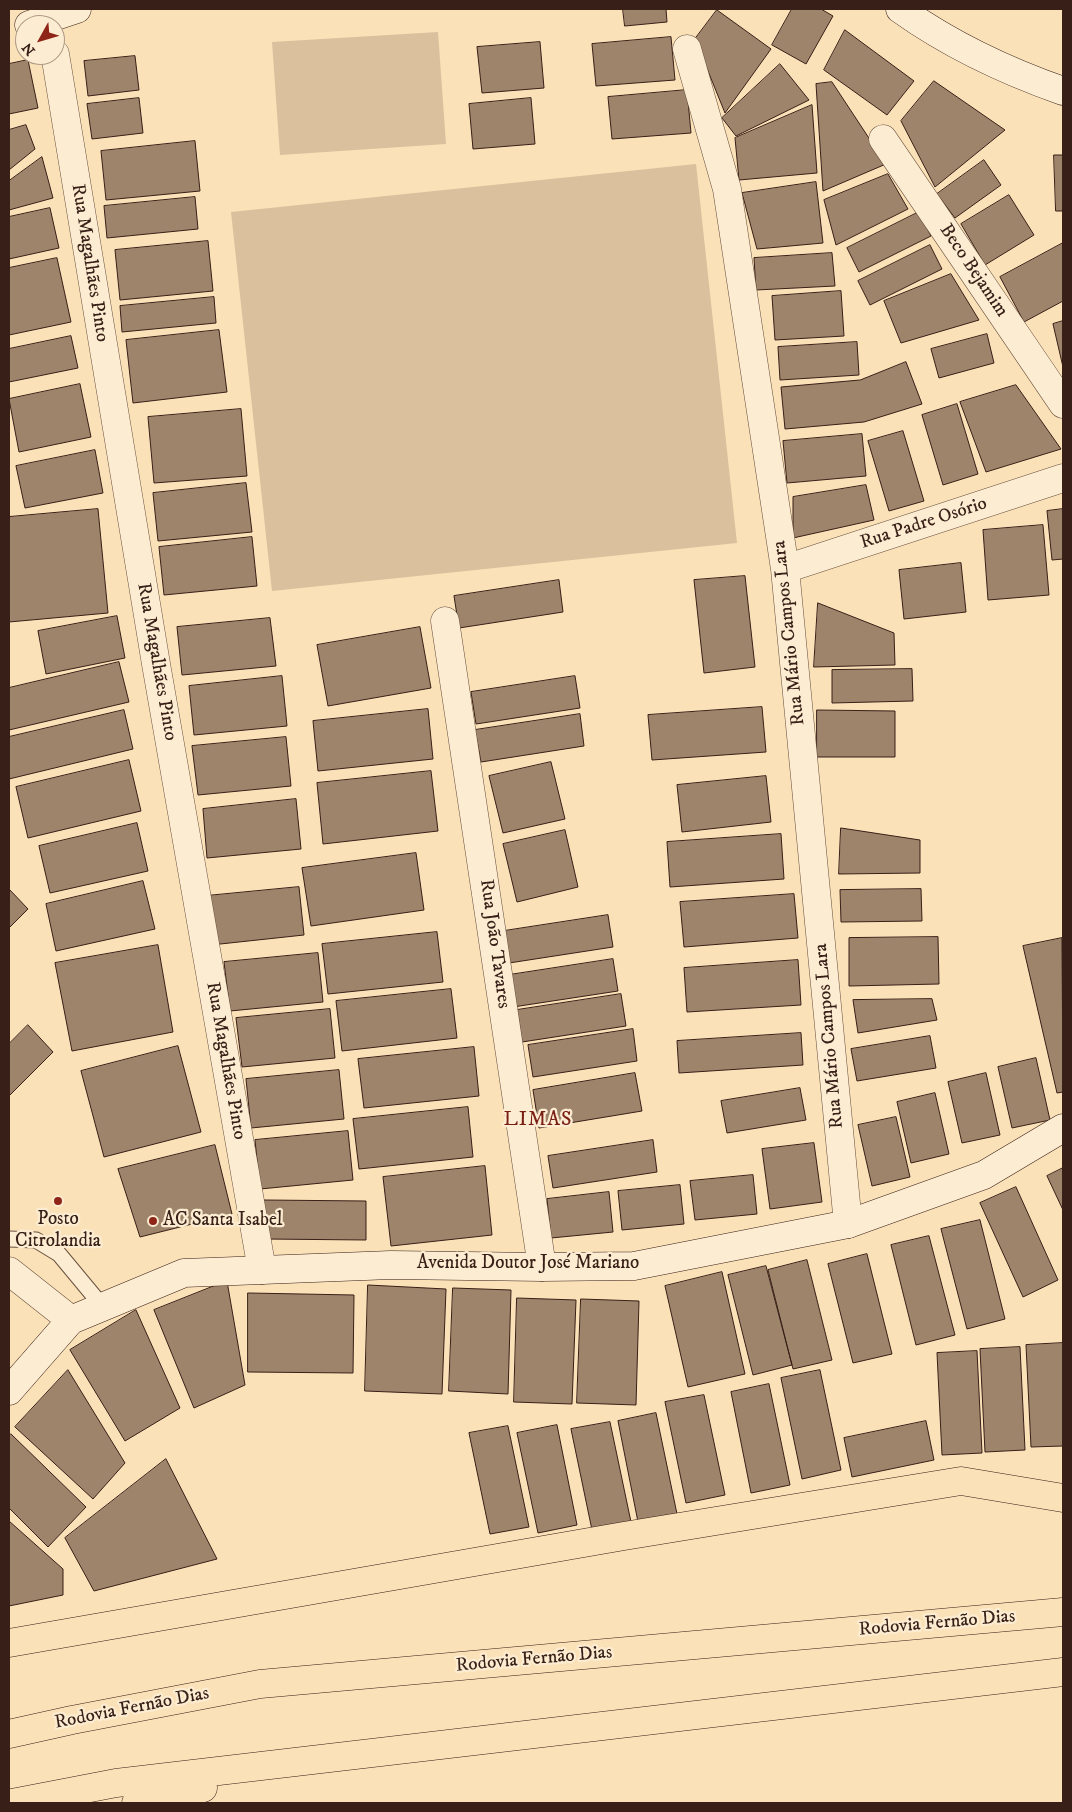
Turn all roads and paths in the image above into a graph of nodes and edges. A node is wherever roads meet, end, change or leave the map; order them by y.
1 (77, 9) edge
2 (900, 9) edge
3 (58, 15) edge
4 (686, 49) dead end
5 (57, 65) edge
6 (1063, 91) edge
7 (883, 138) dead end
8 (1063, 404) edge
9 (1063, 478) edge
10 (785, 569) junction
11 (446, 620) dead end
12 (1063, 1128) edge
13 (848, 1224) junction
14 (9, 1239) edge
15 (542, 1267) junction
16 (262, 1270) junction
17 (9, 1272) edge
18 (103, 1307) junction
19 (71, 1320) junction
20 (9, 1391) edge
21 (1063, 1498) edge
22 (1063, 1612) edge
23 (9, 1643) edge
24 (1063, 1672) edge
25 (9, 1734) edge
26 (346, 1755) junction
27 (12, 1803) edge
28 (136, 1803) edge

1 - 3 street
2 - 6 street
4 - 10 street, Rua Mário Campos Lara
5 - 16 street, Rua Magalhães Pinto
7 - 8 street, Beco Bejamim
9 - 10 street, Rua Padre Osório
10 - 13 street, Rua Mário Campos Lara
11 - 15 street, Rua João Tavares
12 - 13 street, Avenida Doutor José Mariano
13 - 15 street, Avenida Doutor José Mariano
14 - 18 lane
15 - 16 street, Avenida Doutor José Mariano
16 - 18 street, Avenida Doutor José Mariano
17 - 19 street
18 - 19 street, Avenida Doutor José Mariano
19 - 20 street, Avenida Doutor José Mariano
21 - 23 highway
22 - 25 highway, Rodovia Fernão Dias
24 - 26 highway
26 - 27 highway
26 - 28 highway

